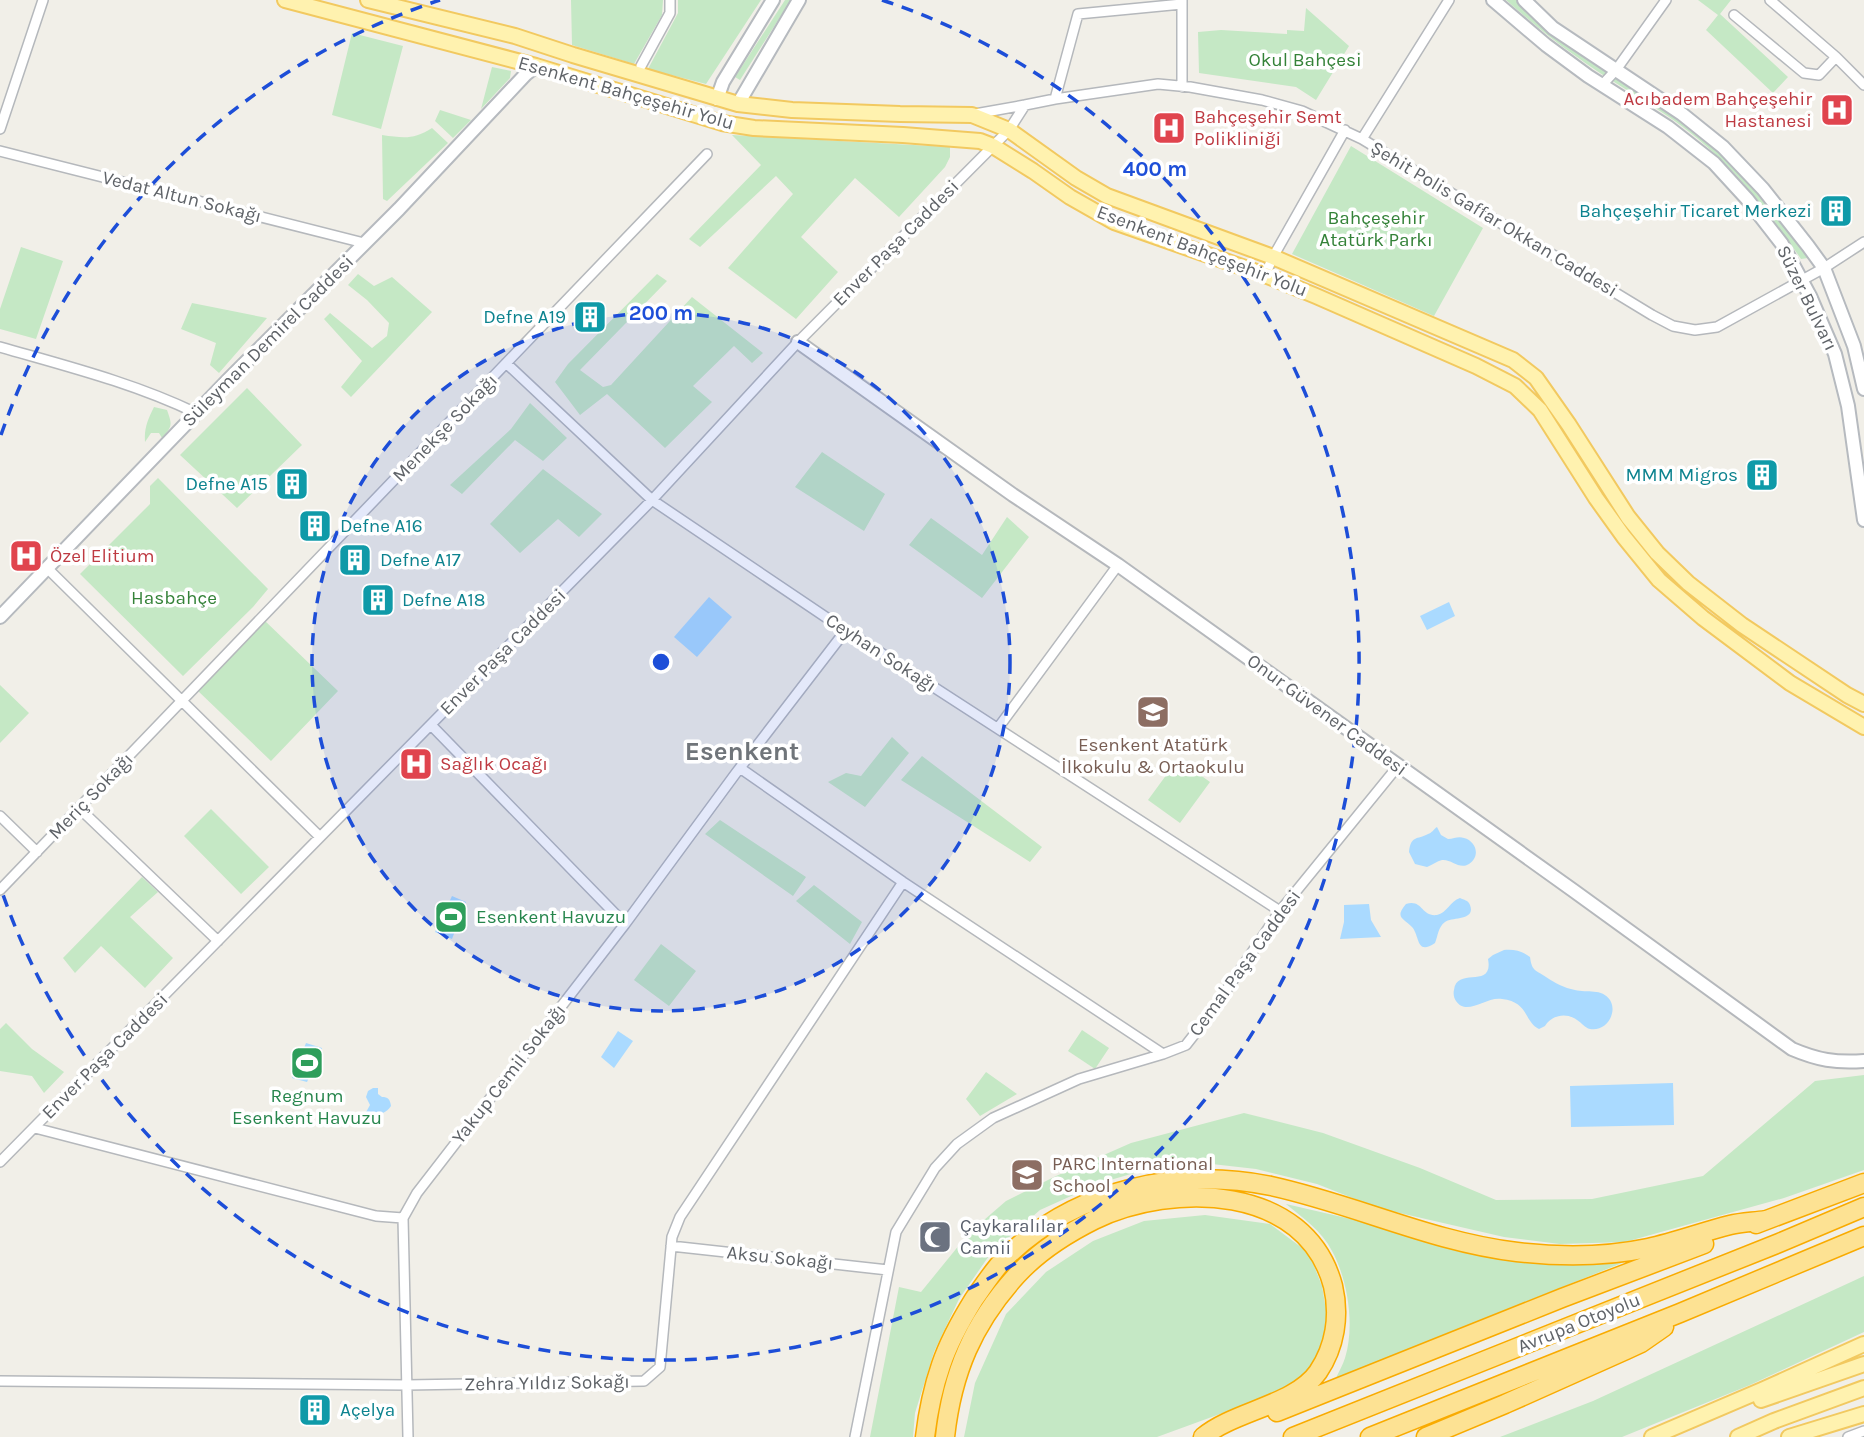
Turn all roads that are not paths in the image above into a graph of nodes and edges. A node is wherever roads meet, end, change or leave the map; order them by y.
1 (43, 0) edge
2 (285, 0) edge
3 (368, 0) edge
4 (670, 0) edge
5 (773, 0) edge
6 (799, 0) edge
7 (1449, 0) edge
8 (1493, 0) edge
9 (1524, 0) edge
10 (1667, 0) edge
11 (1770, 0) edge
12 (1182, 2) edge
13 (1734, 15) dead end
14 (524, 39) junction
15 (565, 52) junction
16 (1836, 57) junction
17 (536, 66) junction
18 (641, 66) dead end
19 (1616, 70) junction
20 (1602, 85) junction
21 (1864, 85) edge
22 (1182, 87) junction
23 (717, 99) junction
24 (1055, 99) junction
25 (738, 104) junction
26 (1025, 105) junction
27 (972, 115) junction
28 (722, 123) junction
29 (0, 130) edge
30 (1345, 130) junction
31 (1001, 138) junction
32 (1362, 139) junction
33 (0, 151) edge
34 (707, 154) dead end
35 (1864, 242) edge
36 (364, 243) junction
37 (1273, 257) junction
38 (1824, 268) junction
39 (1265, 275) junction
40 (1801, 279) junction
41 (798, 342) junction
42 (0, 347) edge
43 (506, 363) junction
44 (1864, 389) edge
45 (196, 413) junction
46 (652, 500) junction
47 (1864, 520) edge
48 (1118, 565) junction
49 (47, 568) junction
50 (0, 617) edge
51 (846, 630) junction
52 (182, 701) junction
53 (1864, 704) edge
54 (431, 725) junction
55 (1864, 727) edge
56 (998, 728) junction
57 (1398, 766) junction
58 (740, 768) junction
59 (79, 808) junction
60 (0, 816) edge
61 (320, 838) junction
62 (37, 852) junction
63 (903, 882) junction
64 (0, 890) edge
65 (1280, 911) junction
66 (625, 924) junction
67 (218, 941) junction
68 (1163, 1054) junction
69 (1864, 1060) edge
70 (35, 1128) junction
71 (0, 1162) edge
72 (1864, 1183) edge
73 (1864, 1207) edge
74 (403, 1218) junction
75 (1766, 1220) junction
76 (1864, 1236) edge
77 (671, 1246) junction
78 (888, 1270) junction
79 (1680, 1313) junction
80 (1864, 1344) edge
81 (1864, 1364) edge
82 (0, 1381) edge
83 (407, 1385) junction
84 (1864, 1388) edge
85 (1864, 1413) edge
86 (1680, 1426) junction
87 (1864, 1431) edge
88 (408, 1437) edge
89 (855, 1437) edge
90 (925, 1437) edge
91 (944, 1437) edge
92 (1206, 1437) edge
93 (1293, 1437) edge
94 (1370, 1437) edge
95 (1427, 1437) edge
96 (1652, 1437) edge
97 (1738, 1437) edge
98 (1789, 1437) edge
99 (1848, 1437) edge

1 - 29 street
2 - 17 main road, Esenkent Bahçeşehir Yolu
3 - 14 main road, Esenkent Bahçeşehir Yolu
4 - 18 street
5 - 23 main road
6 - 25 main road
7 - 32 street
8 - 20 main road, Süzer Bulvarı
9 - 19 main road, Süzer Bulvarı
10 - 19 street
11 - 16 street
12 - 22 street
12 - 24 street
13 - 16 street
14 - 15 main road, Esenkent Bahçeşehir Yolu
14 - 17 main road
15 - 17 main road
15 - 23 main road, Esenkent Bahçeşehir Yolu
16 - 21 street
17 - 28 main road, Esenkent Bahçeşehir Yolu
17 - 36 main road, Süleyman Demirel Caddesi
19 - 20 street
19 - 38 main road, Süzer Bulvarı
20 - 40 main road, Süzer Bulvarı
22 - 24 street, Şehit Polis Gaffar Okkan Caddesi
22 - 30 street, Şehit Polis Gaffar Okkan Caddesi
23 - 25 main road, Esenkent Bahçeşehir Yolu
23 - 28 main road
24 - 26 street, Şehit Polis Gaffar Okkan Caddesi
25 - 27 main road, Esenkent Bahçeşehir Yolu
25 - 28 main road
26 - 27 street, Şehit Polis Gaffar Okkan Caddesi
26 - 31 street
27 - 31 main road, Esenkent Bahçeşehir Yolu
28 - 31 main road, Esenkent Bahçeşehir Yolu
30 - 32 street, Şehit Polis Gaffar Okkan Caddesi
30 - 37 street
31 - 37 main road, Esenkent Bahçeşehir Yolu
31 - 39 main road, Esenkent Bahçeşehir Yolu
31 - 41 street, Enver Paşa Caddesi
32 - 40 street, Şehit Polis Gaffar Okkan Caddesi
33 - 36 street, Vedat Altun Sokağı
34 - 43 street, Menekşe Sokağı
35 - 38 street, Şehit Polis Gaffar Okkan Caddesi
36 - 45 main road, Süleyman Demirel Caddesi
37 - 39 street
37 - 53 main road, Esenkent Bahçeşehir Yolu
38 - 40 street, Şehit Polis Gaffar Okkan Caddesi
38 - 44 main road, Süzer Bulvarı
39 - 55 main road, Esenkent Bahçeşehir Yolu
40 - 47 main road, Süzer Bulvarı
41 - 46 street, Enver Paşa Caddesi
41 - 48 main road, Onur Güvener Caddesi
42 - 45 street
43 - 46 street, Ceyhan Sokağı
43 - 52 street, Menekşe Sokağı
45 - 49 main road, Süleyman Demirel Caddesi
46 - 51 street, Ceyhan Sokağı
46 - 54 street, Enver Paşa Caddesi
48 - 56 street
48 - 57 main road, Onur Güvener Caddesi
49 - 50 main road, Süleyman Demirel Caddesi
49 - 52 street
51 - 56 street, Ceyhan Sokağı
51 - 58 street, Yakup Cemil Sokağı
52 - 59 street, Meriç Sokağı
52 - 61 street
54 - 61 street, Enver Paşa Caddesi
54 - 66 street
56 - 65 street, Ceyhan Sokağı
57 - 65 street, Cemal Paşa Caddesi
57 - 69 main road, Onur Güvener Caddesi
58 - 63 street
58 - 66 street, Yakup Cemil Sokağı
59 - 62 street, Meriç Sokağı
59 - 67 street
60 - 62 street
61 - 67 street, Enver Paşa Caddesi
62 - 64 street, Meriç Sokağı
63 - 68 street
63 - 77 street, Zehra Yıldız Sokağı
65 - 68 street, Cemal Paşa Caddesi
66 - 74 street, Yakup Cemil Sokağı
67 - 70 street, Enver Paşa Caddesi
68 - 78 street, Cemal Paşa Caddesi
70 - 71 street, Enver Paşa Caddesi
70 - 74 street
72 - 75 highway
73 - 93 highway, Avrupa Otoyolu
74 - 83 street
75 - 90 highway
75 - 92 highway
76 - 79 highway, Avrupa Otoyolu
77 - 78 street, Aksu Sokağı
77 - 83 street, Zehra Yıldız Sokağı
78 - 89 street, Cemal Paşa Caddesi
79 - 94 highway, Avrupa Otoyolu
79 - 95 highway
80 - 86 main road
81 - 86 main road
82 - 83 street, Zehra Yıldız Sokağı
83 - 88 street
84 - 97 main road
85 - 98 main road
86 - 96 main road
87 - 99 street
91 - 92 highway

